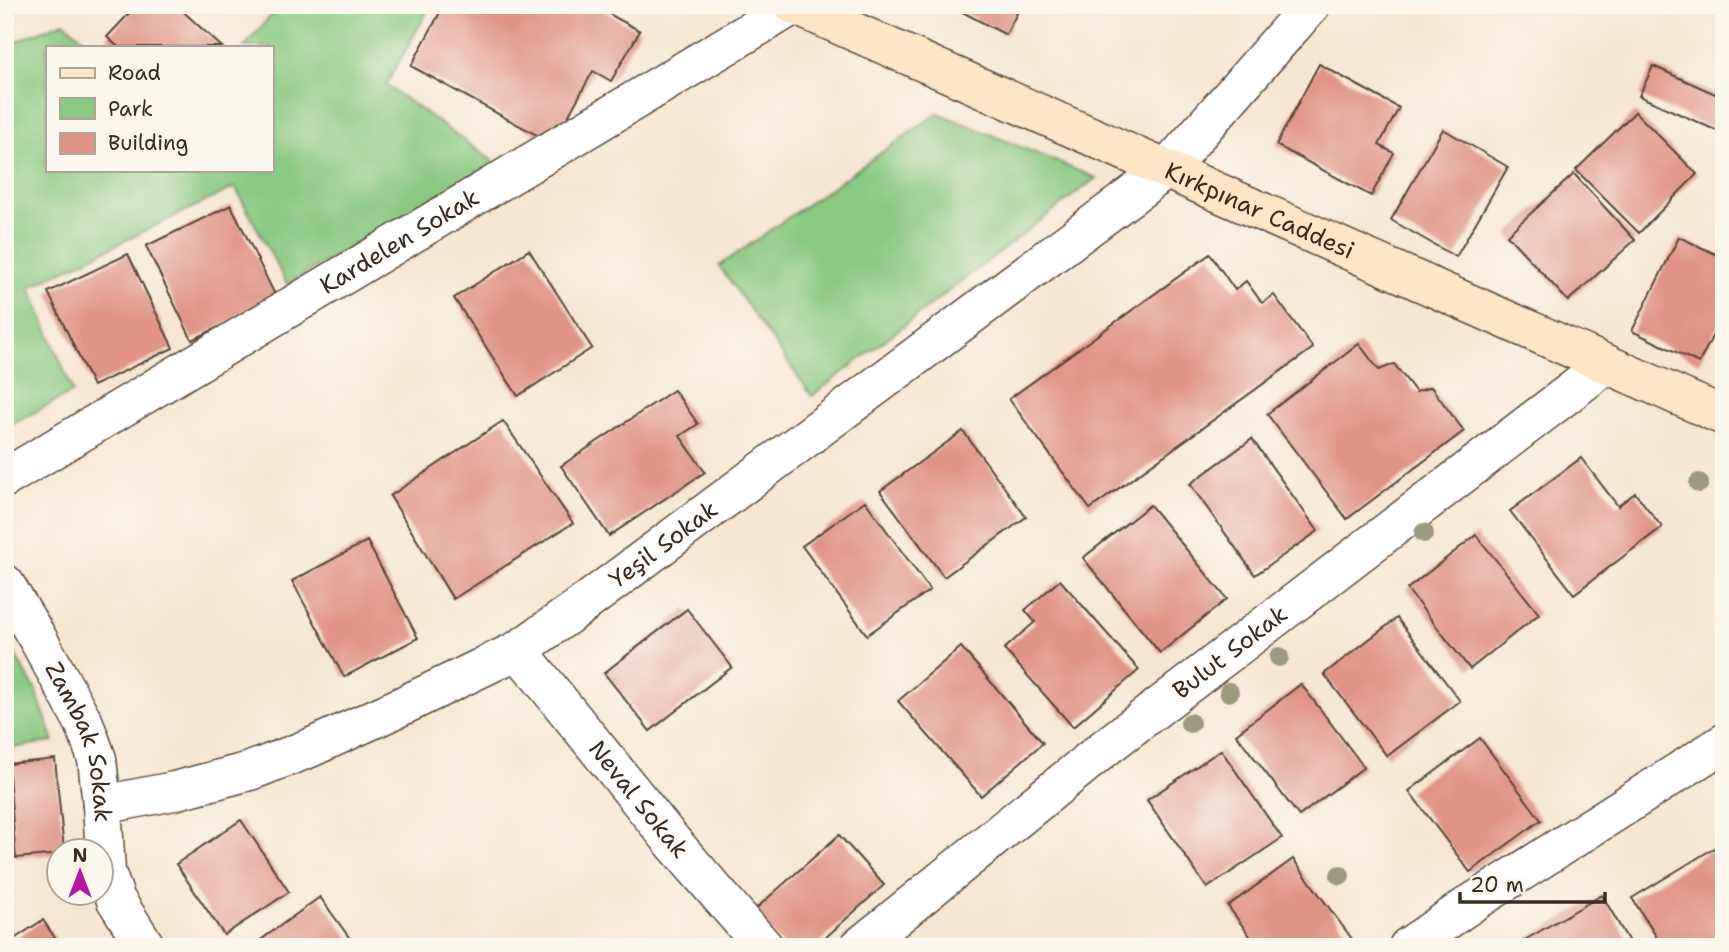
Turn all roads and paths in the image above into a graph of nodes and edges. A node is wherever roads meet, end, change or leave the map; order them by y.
1 (794, 5) edge
2 (1311, 5) edge
3 (1167, 169) junction
4 (1607, 364) junction
5 (1724, 416) edge
6 (5, 478) edge
7 (5, 584) edge
8 (518, 650) junction
9 (1724, 743) edge
10 (102, 805) junction
11 (146, 947) edge
12 (764, 947) edge
13 (859, 947) edge
14 (1408, 947) edge

1 - 3 street, Kırkpınar Caddesi
1 - 6 street, Kardelen Sokak
2 - 3 street, Yeşil Sokak
3 - 4 street, Kırkpınar Caddesi
3 - 8 street, Yeşil Sokak
4 - 5 street, Kırkpınar Caddesi
4 - 13 street, Bulut Sokak
7 - 10 street, Zambak Sokak
8 - 10 street, Yeşil Sokak
8 - 12 street, Neval Sokak
9 - 14 street
10 - 11 street, Zambak Sokak

